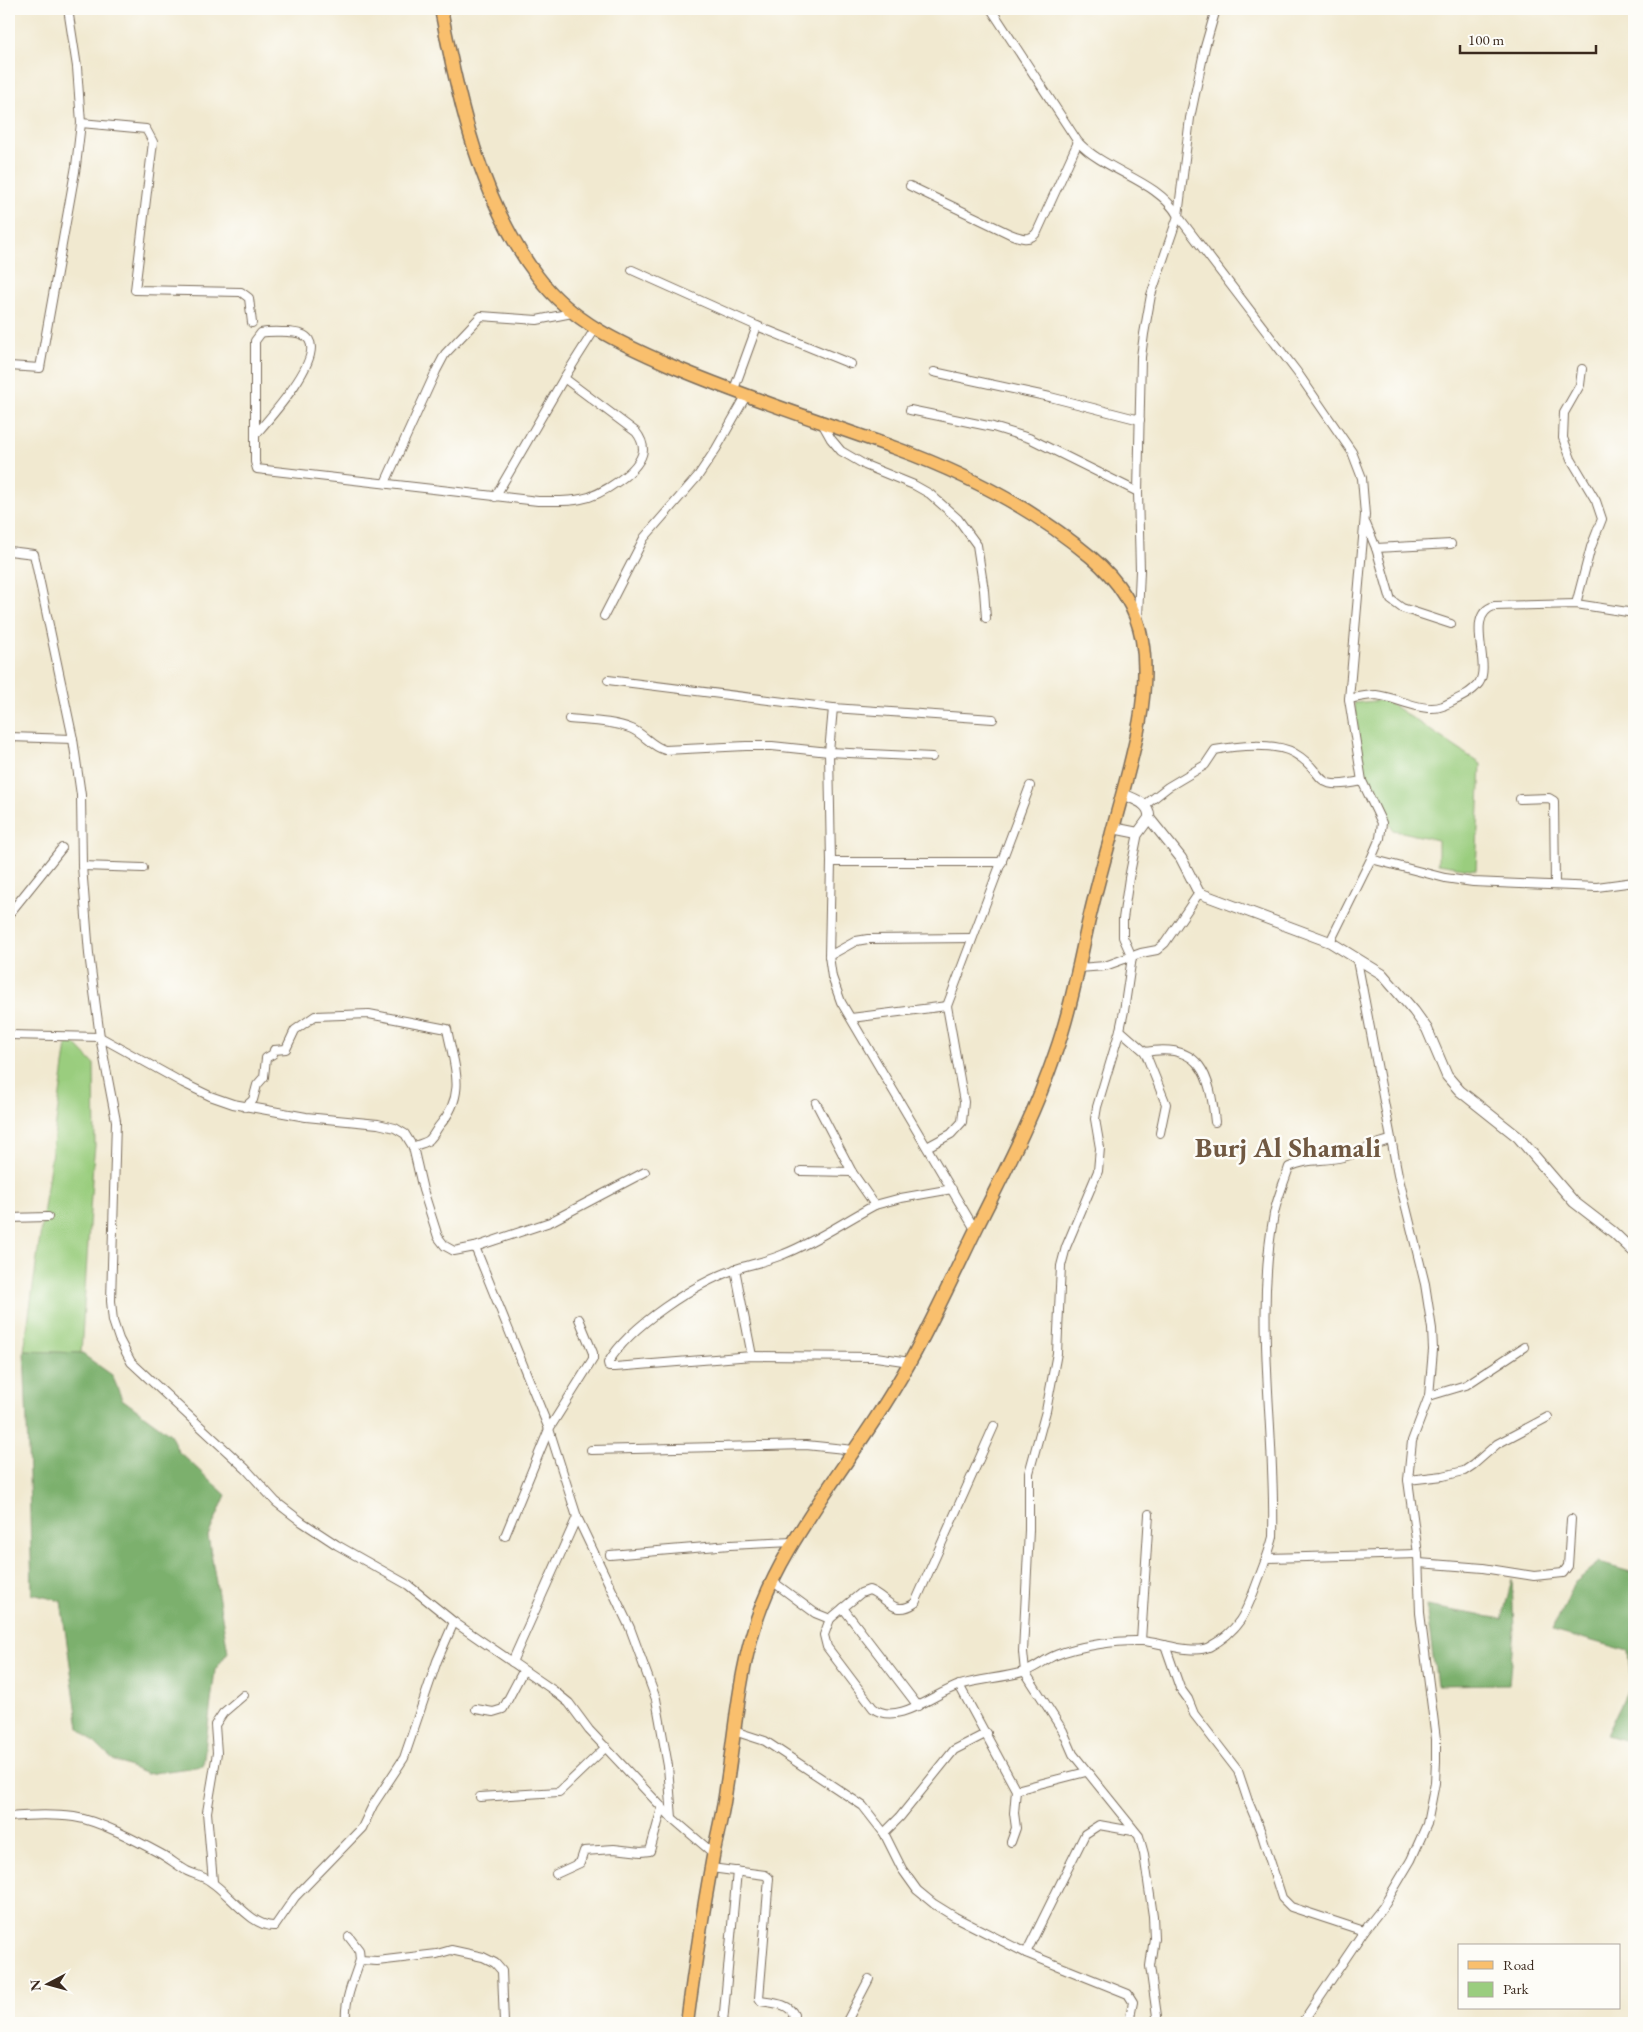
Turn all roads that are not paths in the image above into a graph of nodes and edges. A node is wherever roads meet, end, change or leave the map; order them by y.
1 (68, 9) edge
2 (441, 9) edge
3 (991, 9) edge
4 (1216, 9) edge
5 (81, 123) junction
6 (1078, 142) junction
7 (910, 186) dead end
8 (1178, 216) junction
9 (632, 270) dead end
10 (572, 313) junction
11 (252, 324) dead end
12 (758, 326) junction
13 (595, 329) junction
14 (851, 364) dead end
15 (9, 366) edge
16 (1582, 370) dead end
17 (934, 372) dead end
18 (564, 378) junction
19 (733, 392) junction
20 (746, 396) junction
21 (910, 410) dead end
22 (1140, 420) junction
23 (822, 423) junction
24 (256, 434) junction
25 (385, 483) junction
26 (1138, 492) junction
27 (495, 497) junction
28 (1365, 523) junction
29 (1451, 544) dead end
30 (1376, 548) junction
31 (9, 552) edge
32 (1576, 604) junction
33 (1634, 613) edge
34 (604, 616) dead end
35 (986, 618) dead end
36 (1138, 622) junction
37 (1451, 624) dead end
38 (608, 680) dead end
39 (1349, 699) junction
40 (832, 708) junction
41 (569, 719) dead end
42 (993, 719) dead end
43 (9, 737) edge
44 (73, 739) junction
45 (829, 752) junction
46 (932, 757) dead end
47 (1362, 781) junction
48 (1030, 786) dead end
49 (1123, 794) junction
50 (1520, 800) dead end
51 (1145, 805) junction
52 (1149, 818) junction
53 (1113, 828) junction
54 (1138, 833) junction
55 (62, 848) dead end
56 (1371, 860) junction
57 (832, 862) junction
58 (1002, 862) junction
59 (82, 866) junction
60 (143, 868) dead end
61 (1634, 882) edge
62 (1555, 884) junction
63 (1199, 893) junction
64 (9, 914) edge
65 (972, 938) junction
66 (1330, 942) junction
67 (829, 956) junction
68 (1132, 957) junction
69 (1357, 960) junction
70 (1079, 968) junction
71 (947, 1006) junction
72 (851, 1018) junction
73 (1120, 1030) junction
74 (9, 1035) edge
75 (100, 1037) junction
76 (1145, 1052) junction
77 (816, 1102) dead end
78 (244, 1107) junction
79 (1215, 1122) dead end
80 (1160, 1133) dead end
81 (1391, 1140) junction
82 (413, 1146) junction
83 (927, 1147) junction
84 (801, 1171) dead end
85 (645, 1172) dead end
86 (852, 1172) junction
87 (952, 1189) junction
88 (875, 1205) junction
89 (48, 1217) dead end
90 (9, 1218) edge
91 (976, 1231) junction
92 (476, 1247) junction
93 (1634, 1252) edge
94 (735, 1270) junction
95 (579, 1319) dead end
96 (1524, 1347) dead end
97 (752, 1356) junction
98 (910, 1362) junction
99 (1429, 1396) junction
100 (1548, 1417) dead end
101 (994, 1426) dead end
102 (549, 1429) junction
103 (591, 1450) dead end
104 (854, 1450) junction
105 (1408, 1480) junction
106 (1149, 1514) dead end
107 (577, 1517) junction
108 (1571, 1519) dead end
109 (505, 1536) dead end
110 (792, 1542) junction
111 (1418, 1554) junction
112 (610, 1555) dead end
113 (1268, 1558) junction
114 (1419, 1563) junction
115 (772, 1581) junction
116 (843, 1608) junction
117 (830, 1619) junction
118 (454, 1622) junction
119 (1141, 1641) junction
120 (1165, 1645) junction
121 (512, 1662) junction
122 (523, 1671) junction
123 (1025, 1672) junction
124 (960, 1685) junction
125 (244, 1695) dead end
126 (918, 1706) junction
127 (476, 1709) dead end
128 (734, 1731) junction
129 (987, 1733) junction
130 (606, 1747) junction
131 (1086, 1772) junction
132 (1016, 1790) junction
133 (480, 1797) dead end
134 (662, 1808) junction
135 (9, 1817) edge
136 (672, 1818) junction
137 (1134, 1831) junction
138 (884, 1833) junction
139 (1011, 1842) dead end
140 (714, 1854) junction
141 (711, 1868) junction
142 (737, 1871) junction
143 (556, 1874) dead end
144 (213, 1882) junction
145 (1364, 1931) junction
146 (349, 1937) dead end
147 (1026, 1953) junction
148 (360, 1960) junction
149 (869, 1979) dead end
150 (1130, 2017) dead end
151 (346, 2023) edge
152 (504, 2023) edge
153 (687, 2023) edge
154 (722, 2023) edge
155 (790, 2023) edge
156 (846, 2023) edge
157 (1156, 2023) edge
158 (1302, 2023) edge

1 - 5 street
2 - 10 main road
3 - 6 street
4 - 8 street
5 - 11 street
5 - 15 street
6 - 7 street
6 - 8 street
8 - 22 street
8 - 28 street
9 - 12 street
10 - 13 main road
10 - 25 street
12 - 14 street
12 - 19 street
13 - 18 street
13 - 19 main road
16 - 32 street
17 - 22 street
18 - 27 street
18 - 27 street
19 - 20 main road
20 - 23 main road
20 - 34 street
21 - 26 street
22 - 26 street
23 - 35 street
23 - 36 main road
24 - 24 street
24 - 25 street
25 - 27 street
26 - 36 street
28 - 30 street
28 - 39 street
29 - 30 street
30 - 37 street
31 - 44 street
32 - 33 street
32 - 39 street
36 - 49 main road
38 - 40 street
39 - 47 street
40 - 42 street
40 - 45 street
41 - 45 street
43 - 44 street
44 - 59 street
45 - 46 street
45 - 57 street
47 - 51 street
47 - 56 street
48 - 58 street
49 - 51 street
49 - 53 main road
50 - 62 street
51 - 52 street
52 - 54 street
52 - 63 street
53 - 54 street
53 - 70 main road
54 - 68 street
55 - 64 street
56 - 62 street
56 - 66 street
57 - 58 street
57 - 67 street
58 - 65 street
59 - 60 street
59 - 75 street
61 - 62 street
63 - 66 street
63 - 68 street
65 - 67 street
65 - 71 street
66 - 69 street
67 - 72 street
68 - 70 street
68 - 73 street
69 - 81 street
69 - 93 street
70 - 91 main road
71 - 72 street
71 - 83 street
72 - 83 street
73 - 76 street
73 - 123 street
74 - 75 street
75 - 78 street
75 - 118 street
76 - 79 street
76 - 80 street
77 - 86 street
78 - 82 street
78 - 82 street
81 - 99 street
81 - 113 street
82 - 92 street
83 - 87 street
84 - 86 street
85 - 92 street
86 - 88 street
87 - 88 street
87 - 91 street
88 - 94 street
89 - 90 street
91 - 98 main road
92 - 102 street
94 - 97 street
94 - 97 street
95 - 102 street
96 - 99 street
97 - 98 street
98 - 104 main road
99 - 105 street
100 - 105 street
101 - 116 street
102 - 107 street
102 - 109 street
103 - 104 street
104 - 110 main road
105 - 111 street
106 - 119 street
107 - 121 street
107 - 136 street
108 - 114 street
110 - 112 street
110 - 115 main road
111 - 113 street
111 - 114 street
113 - 120 street
114 - 145 street
115 - 117 street
115 - 128 main road
116 - 117 street
116 - 126 street
117 - 126 street
118 - 121 street
118 - 144 street
119 - 120 street
119 - 123 street
120 - 145 street
121 - 122 street
122 - 127 street
122 - 130 street
123 - 124 street
123 - 131 street
124 - 126 street
124 - 129 street
125 - 144 street
128 - 138 street
128 - 140 main road
129 - 132 street
129 - 138 street
130 - 133 street
130 - 134 street
131 - 132 street
131 - 137 street
132 - 139 street
134 - 136 street
134 - 143 street
135 - 144 street
136 - 140 street
137 - 147 street
137 - 157 street
138 - 147 street
140 - 141 main road
141 - 142 street
141 - 153 main road
142 - 154 street
142 - 155 street
145 - 158 street
146 - 148 street
147 - 150 street
148 - 151 street
148 - 152 street
149 - 156 street

